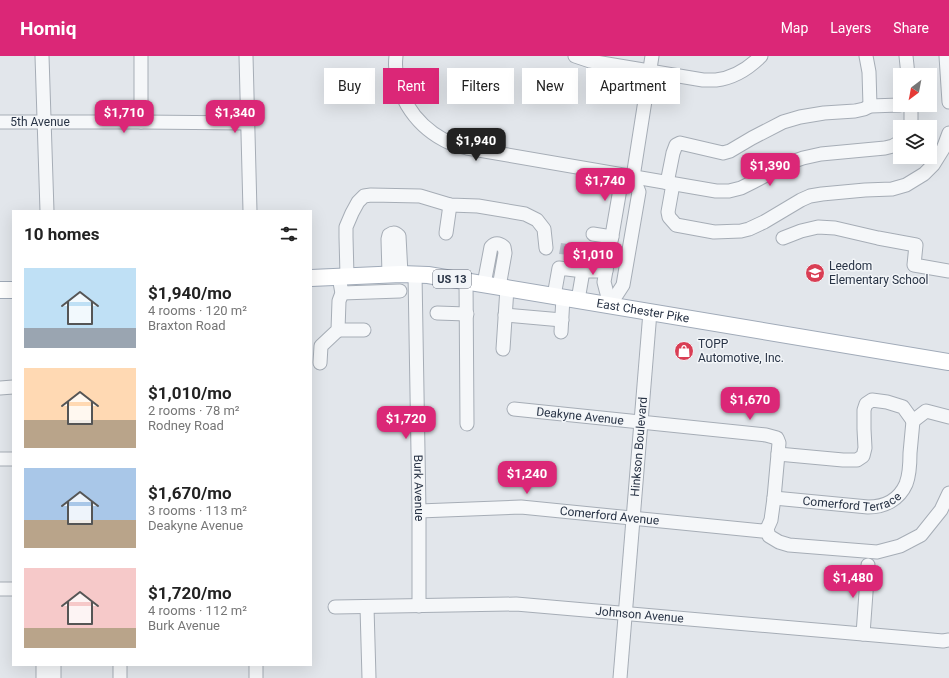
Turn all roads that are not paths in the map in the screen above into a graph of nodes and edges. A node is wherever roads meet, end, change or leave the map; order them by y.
1 (42, 56) edge
2 (141, 56) edge
3 (246, 56) edge
4 (396, 56) edge
5 (575, 56) edge
6 (652, 56) edge
7 (761, 56) edge
8 (866, 56) edge
9 (906, 56) edge
10 (946, 56) edge
11 (632, 68) edge
12 (650, 68) edge
13 (907, 68) edge
14 (680, 76) edge
15 (949, 102) edge
16 (645, 104) edge
17 (893, 105) edge
18 (870, 106) junction
19 (0, 122) edge
20 (44, 122) junction
21 (141, 122) junction
22 (247, 123) junction
23 (949, 134) edge
24 (893, 146) edge
25 (633, 177) junction
26 (670, 184) junction
27 (450, 205) junction
28 (47, 210) edge
29 (250, 210) edge
30 (446, 233) dead end
31 (593, 234) dead end
32 (612, 237) junction
33 (783, 238) dead end
34 (546, 248) dead end
35 (606, 271) junction
36 (949, 271) edge
37 (583, 272) junction
38 (398, 274) junction
39 (365, 275) junction
40 (340, 277) junction
41 (312, 278) edge
42 (466, 281) junction
43 (497, 286) junction
44 (0, 290) edge
45 (12, 290) edge
46 (366, 292) junction
47 (342, 293) junction
48 (565, 298) junction
49 (610, 306) junction
50 (650, 312) junction
51 (436, 313) dead end
52 (467, 314) junction
53 (505, 315) junction
54 (338, 330) junction
55 (364, 330) dead end
56 (503, 349) dead end
57 (949, 362) edge
58 (320, 363) dead end
59 (12, 387) edge
60 (0, 388) edge
61 (514, 409) dead end
62 (949, 417) edge
63 (913, 421) junction
64 (640, 422) junction
65 (467, 424) dead end
66 (778, 454) junction
67 (0, 459) edge
68 (12, 459) edge
69 (949, 493) edge
70 (774, 498) junction
71 (419, 511) junction
72 (634, 518) junction
73 (766, 529) junction
74 (868, 565) dead end
75 (0, 589) edge
76 (12, 589) edge
77 (419, 606) junction
78 (367, 607) junction
79 (335, 608) dead end
80 (626, 614) junction
81 (863, 634) junction
82 (946, 640) edge
83 (43, 666) edge
84 (54, 666) edge
85 (120, 666) edge
86 (256, 666) edge
87 (43, 678) edge
88 (54, 678) edge
89 (120, 678) edge
90 (256, 678) edge
91 (369, 678) edge
92 (620, 678) edge

1 - 20 street
2 - 21 street
3 - 22 street
4 - 25 street
5 - 11 street
6 - 12 street
7 - 14 street
8 - 18 street
9 - 13 street
10 - 15 street
16 - 25 street
17 - 18 street
18 - 26 street
19 - 20 street, 5th Avenue
20 - 21 street, 5th Avenue
20 - 28 street
21 - 22 street, 5th Avenue
22 - 29 street
23 - 26 street
24 - 26 street
25 - 26 street
25 - 32 street
25 - 49 street
27 - 30 street
27 - 34 street
27 - 40 street
31 - 32 street
32 - 35 street
33 - 36 street
35 - 37 street
35 - 49 street
37 - 48 street
37 - 48 street
38 - 39 main road, East Chester Pike / US 13
38 - 42 main road, East Chester Pike / US 13
38 - 46 street
38 - 71 street, Burk Avenue
39 - 40 main road, East Chester Pike / US 13
39 - 46 street
40 - 41 main road, US 13
40 - 47 street
42 - 43 main road, East Chester Pike / US 13
42 - 52 street
43 - 48 main road, East Chester Pike / US 13
43 - 53 street
44 - 45 main road
46 - 47 street
47 - 54 street
48 - 49 main road, East Chester Pike / US 13
48 - 53 street
49 - 50 main road, East Chester Pike / US 13
50 - 57 main road, East Chester Pike / US 13
50 - 64 street, Hinkson Boulevard
51 - 52 street
52 - 65 street
53 - 56 street
54 - 55 street
54 - 58 street
59 - 60 street
61 - 64 street, Deakyne Avenue
62 - 63 street
63 - 66 street
63 - 70 street, Comerford Terrace
64 - 66 street, Deakyne Avenue
64 - 72 street, Hinkson Boulevard
66 - 70 street, Deakyne Avenue
67 - 68 street
69 - 73 street
70 - 73 street
71 - 72 street, Comerford Avenue
71 - 77 street, Burk Avenue
72 - 73 street, Comerford Avenue
72 - 80 street, Hinkson Boulevard
74 - 81 street
75 - 76 street
77 - 78 street, Johnson Avenue
77 - 80 street, Johnson Avenue
78 - 79 street, Johnson Avenue
78 - 91 street
80 - 81 street, Johnson Avenue
80 - 92 street, Hinkson Boulevard
81 - 82 street, Johnson Avenue
83 - 87 street
84 - 88 street
85 - 89 street
86 - 90 street

